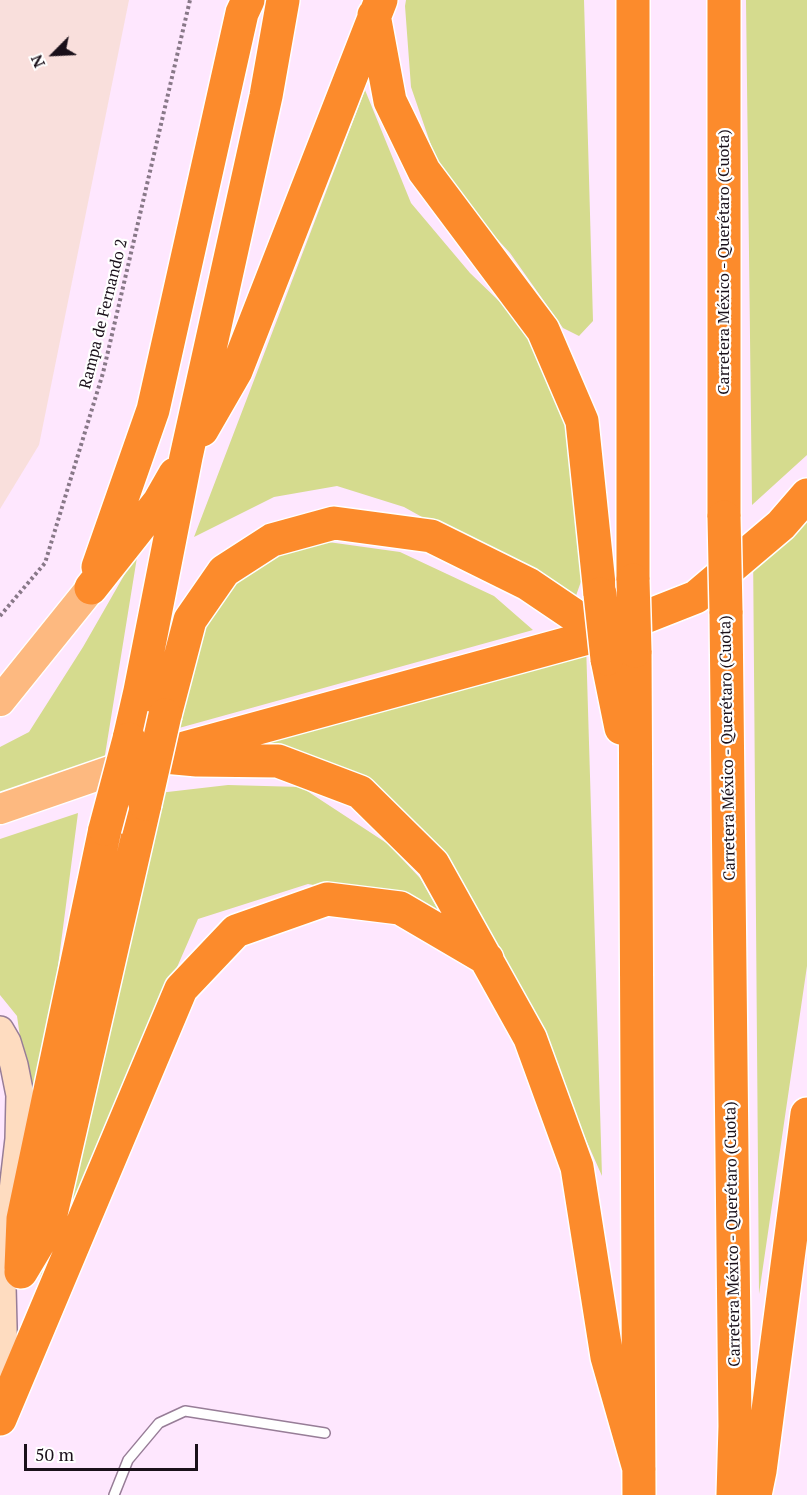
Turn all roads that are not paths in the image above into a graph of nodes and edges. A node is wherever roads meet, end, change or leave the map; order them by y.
1 (248, 0) edge
2 (283, 0) edge
3 (633, 0) edge
4 (724, 0) edge
5 (377, 8) edge
6 (186, 458) junction
7 (807, 495) edge
8 (91, 588) junction
9 (615, 648) junction
10 (0, 700) edge
11 (141, 748) junction
12 (0, 809) edge
13 (488, 960) junction
14 (0, 1030) edge
15 (807, 1114) edge
16 (21, 1272) junction
17 (2, 1377) edge
18 (0, 1419) edge
19 (325, 1433) dead end
20 (639, 1482) edge
21 (114, 1495) edge
22 (733, 1495) edge
23 (755, 1495) edge

1 - 8 highway
2 - 6 highway
3 - 9 highway, bridge
4 - 22 highway, Carretera México - Querétaro (Cuota), bridge
5 - 6 highway
5 - 9 highway, bridge
6 - 8 highway
6 - 11 highway
7 - 9 highway
8 - 10 main road
9 - 11 highway
9 - 16 highway, bridge
9 - 20 highway
11 - 12 main road
11 - 13 highway
11 - 16 highway, bridge
13 - 18 highway
13 - 20 highway
14 - 17 main road
15 - 23 highway
16 - 17 main road
19 - 21 lane

